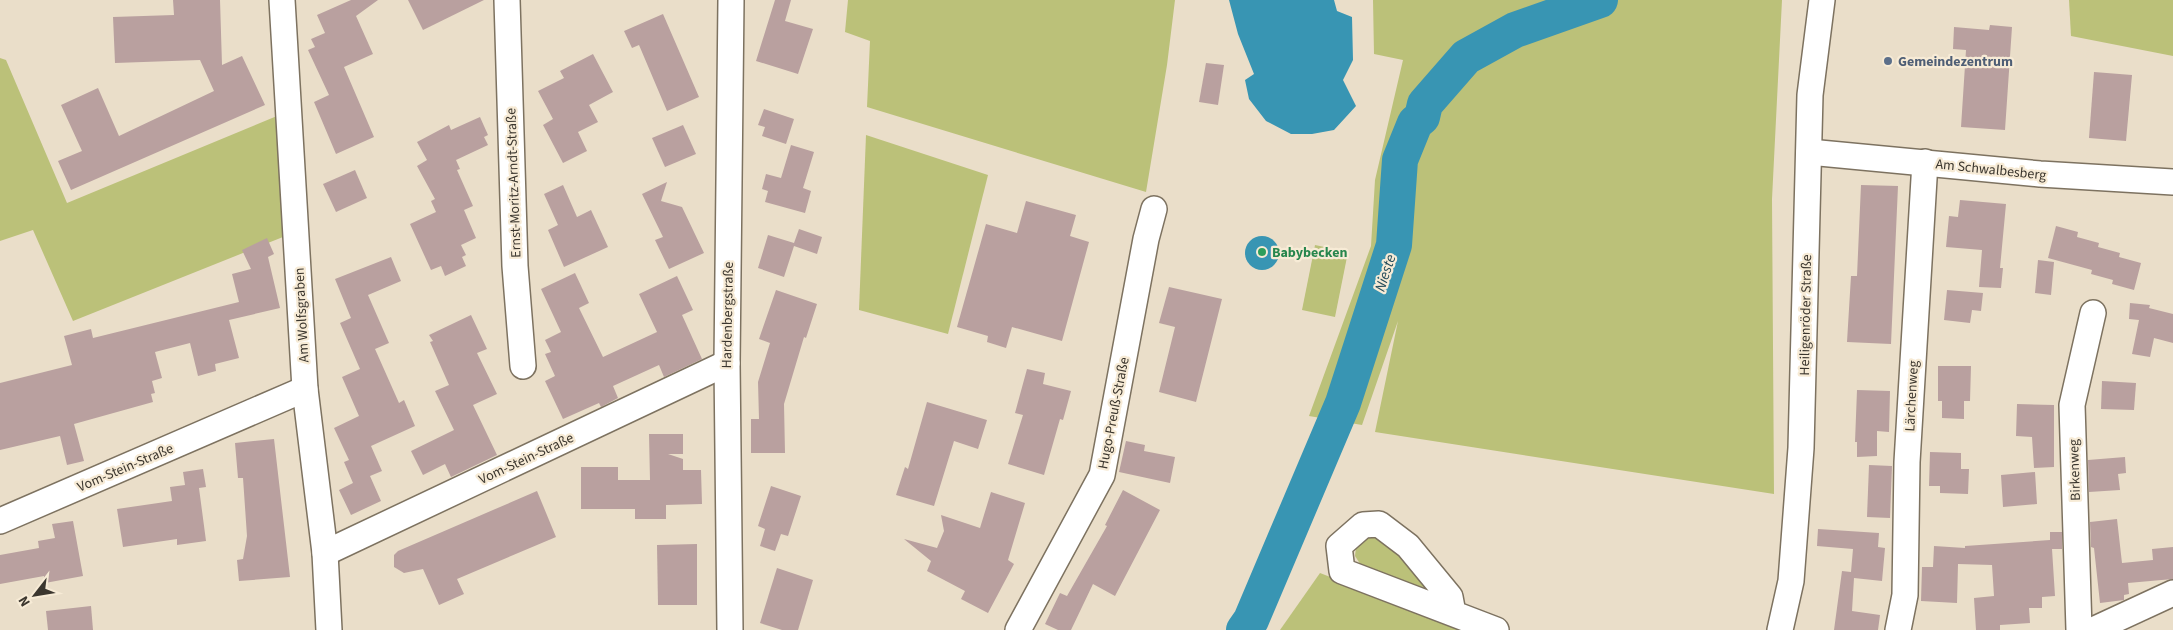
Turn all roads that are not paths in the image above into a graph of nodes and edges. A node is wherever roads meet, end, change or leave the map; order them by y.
1 (282, 0) edge
2 (507, 0) edge
3 (731, 0) edge
4 (1822, 0) edge
5 (1809, 152) junction
6 (1925, 162) junction
7 (2173, 182) edge
8 (1154, 209) dead end
9 (2093, 313) dead end
10 (727, 363) junction
11 (523, 366) dead end
12 (305, 389) junction
13 (0, 521) edge
14 (326, 553) junction
15 (1791, 581) junction
16 (2173, 593) edge
17 (1453, 613) dead end
18 (328, 630) edge
19 (730, 630) edge
20 (1018, 630) edge
21 (1496, 630) edge
22 (1764, 630) edge
23 (1780, 630) edge
24 (1898, 630) edge
25 (2079, 630) edge
26 (2093, 630) edge

1 - 12 street, Am Wolfsgraben
2 - 11 street, Ernst-Moritz-Arndt-Straße
3 - 10 street, Hardenbergstraße
4 - 5 street, Heiligenröder Straße
5 - 6 street, Am Schwalbesberg
5 - 15 street, Heiligenröder Straße
6 - 7 street, Am Schwalbesberg
6 - 24 street, Lärchenweg
8 - 20 street, Hugo-Preuß-Straße
9 - 25 street, Birkenweg
10 - 14 street, Vom-Stein-Straße
10 - 19 street, Hardenbergstraße
12 - 13 street, Vom-Stein-Straße
12 - 14 street, Am Wolfsgraben
14 - 18 street, Am Wolfsgraben
15 - 22 street
15 - 23 street, Heiligenröder Straße
16 - 26 street
17 - 21 street

